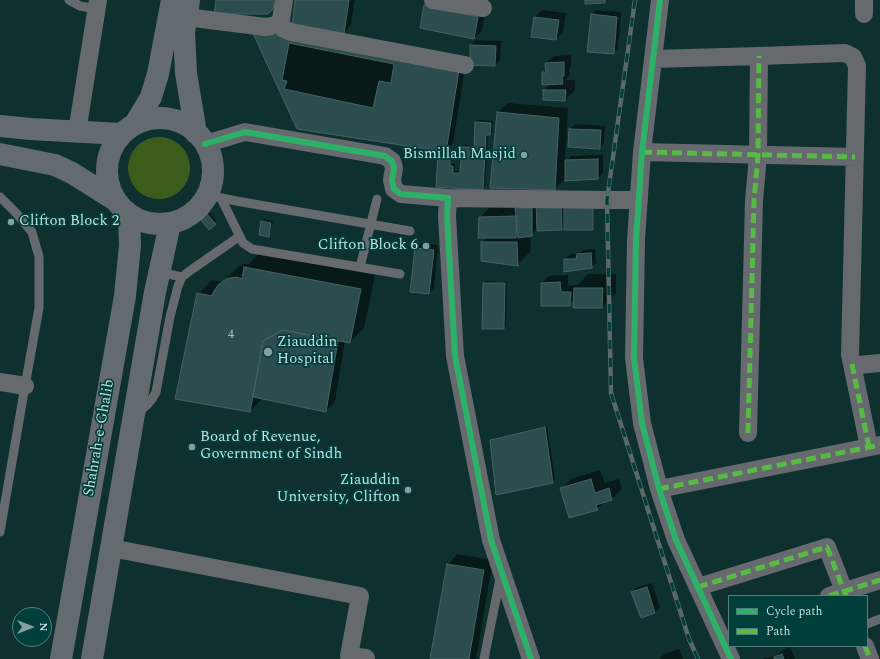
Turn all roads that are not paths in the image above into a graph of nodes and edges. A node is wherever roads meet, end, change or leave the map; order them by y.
1 (69, 0) edge
2 (284, 0) edge
3 (433, 0) edge
4 (660, 0) edge
5 (97, 5) edge
6 (482, 8) dead end
7 (180, 12) edge
8 (277, 24) junction
9 (759, 56) junction
10 (653, 59) junction
11 (465, 65) dead end
12 (0, 126) edge
13 (128, 129) junction
14 (77, 132) junction
15 (201, 138) junction
16 (642, 152) junction
17 (0, 154) edge
18 (758, 154) junction
19 (855, 157) junction
20 (214, 196) junction
21 (0, 197) edge
22 (448, 198) junction
23 (377, 199) dead end
24 (639, 200) junction
25 (122, 208) junction
26 (170, 224) junction
27 (372, 224) junction
28 (410, 231) dead end
29 (240, 236) junction
30 (360, 268) junction
31 (159, 272) junction
32 (400, 274) dead end
33 (182, 277) junction
34 (852, 364) junction
35 (880, 364) edge
36 (0, 382) edge
37 (24, 386) junction
38 (133, 417) junction
39 (748, 433) dead end
40 (875, 446) edge
41 (659, 489) junction
42 (0, 532) edge
43 (111, 548) junction
44 (502, 572) junction
45 (880, 580) edge
46 (698, 587) junction
47 (840, 594) edge
48 (880, 619) edge
49 (868, 624) edge
50 (865, 647) edge
51 (61, 659) edge
52 (92, 659) edge
53 (365, 659) edge
54 (484, 659) edge
55 (531, 659) edge
56 (731, 659) edge
57 (870, 659) edge

1 - 5 lane
2 - 8 street
3 - 6 street
4 - 10 street
5 - 14 street
7 - 8 street
7 - 13 main road
7 - 15 main road
8 - 11 street
9 - 10 street
9 - 18 street
9 - 19 street
10 - 16 street
12 - 14 main road
13 - 14 main road
13 - 15 main road
13 - 25 main road
15 - 20 main road
15 - 22 street
16 - 18 street
16 - 24 street
17 - 25 main road
18 - 19 street
18 - 39 street
19 - 34 street
20 - 26 main road
20 - 27 lane
20 - 29 lane
21 - 37 lane
22 - 24 street
22 - 44 street
23 - 27 lane
24 - 41 street
25 - 26 main road
25 - 51 main road, Shahrah-e-Ghalib
26 - 31 main road, Shahrah-e-Ghalib
27 - 28 lane
27 - 30 lane
29 - 30 lane
29 - 33 lane
30 - 32 lane
31 - 33 lane
31 - 38 main road, Shahrah-e-Ghalib
33 - 38 lane
34 - 35 street
34 - 40 street
36 - 37 street
37 - 42 lane
38 - 43 main road, Shahrah-e-Ghalib
40 - 41 street
41 - 46 street
43 - 52 main road, Shahrah-e-Ghalib
43 - 53 street
44 - 54 lane
44 - 55 street
45 - 47 street
46 - 47 street
46 - 56 street
48 - 49 lane
50 - 57 street

